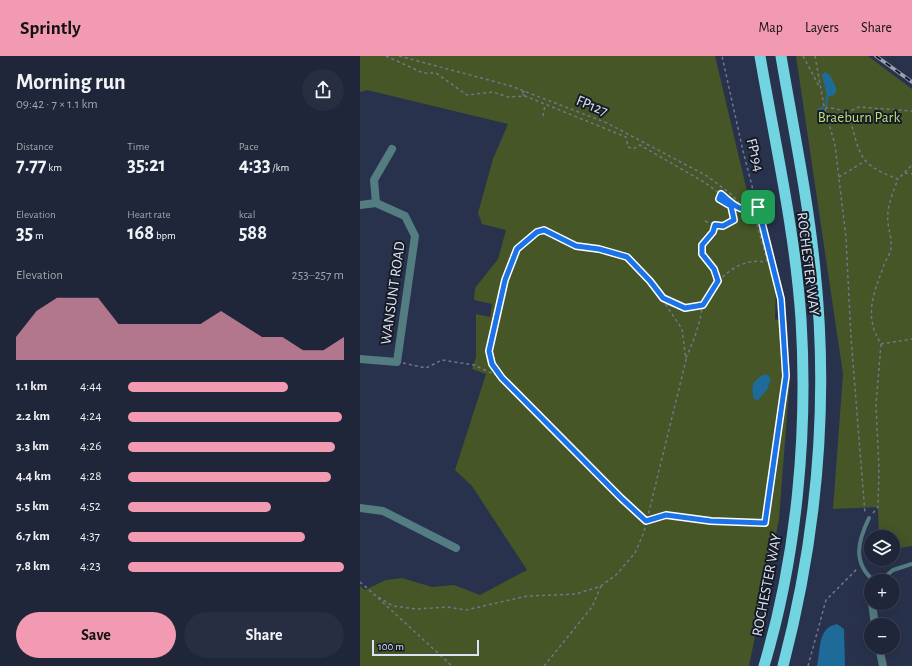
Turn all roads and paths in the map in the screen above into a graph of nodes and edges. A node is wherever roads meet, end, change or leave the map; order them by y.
1 (386, 56) edge
2 (399, 56) edge
3 (722, 56) edge
4 (760, 56) edge
5 (780, 56) edge
6 (803, 56) edge
7 (815, 56) edge
8 (821, 89) junction
9 (526, 91) junction
10 (525, 96) junction
11 (545, 105) junction
12 (825, 108) junction
13 (912, 111) edge
14 (846, 113) junction
15 (543, 116) dead end
16 (392, 149) dead end
17 (865, 161) junction
18 (912, 165) edge
19 (905, 173) junction
20 (912, 174) edge
21 (839, 178) junction
22 (898, 179) junction
23 (721, 194) junction
24 (719, 199) junction
25 (376, 203) junction
26 (719, 204) dead end
27 (360, 205) edge
28 (758, 207) junction
29 (751, 211) junction
30 (759, 213) junction
31 (705, 221) dead end
32 (715, 225) junction
33 (718, 281) junction
34 (663, 298) junction
35 (703, 305) junction
36 (912, 339) edge
37 (881, 344) junction
38 (360, 359) edge
39 (686, 360) junction
40 (397, 362) junction
41 (502, 378) junction
42 (360, 508) edge
43 (869, 518) joint
44 (646, 521) junction
45 (866, 524) junction
46 (456, 548) dead end
47 (912, 564) edge
48 (862, 566) junction
49 (868, 574) edge
50 (888, 574) edge
51 (360, 582) edge
52 (601, 586) junction
53 (376, 595) junction
54 (880, 654) edge
55 (452, 666) edge
56 (544, 666) edge
57 (764, 666) edge
58 (783, 666) edge
59 (808, 666) edge
60 (882, 666) edge

1 - 10 path
2 - 9 path, FP127
3 - 28 path, FP194
4 - 57 highway, ROCHESTER WAY
5 - 58 highway, ROCHESTER WAY
6 - 8 path
7 - 8 path
8 - 12 path
9 - 10 path
9 - 29 path, FP127
10 - 11 path
11 - 15 path
11 - 23 path
12 - 14 path
12 - 21 path
13 - 14 path
14 - 17 path
16 - 25 street
17 - 21 path
17 - 22 path
18 - 19 path
19 - 20 path
19 - 22 path
21 - 45 path
22 - 37 path
23 - 24 path
23 - 29 path
24 - 26 path
24 - 32 path
25 - 27 street
25 - 40 street, WANSUNT ROAD
28 - 29 path
28 - 30 path, FP194
29 - 30 path, FP127
29 - 33 path
30 - 44 path, FP194
31 - 32 path
32 - 33 path
33 - 35 path
34 - 35 path
34 - 39 path
34 - 41 path
35 - 39 path
36 - 37 path
37 - 43 path
38 - 40 street, WANSUNT ROAD
39 - 44 path
40 - 41 path
41 - 44 path
42 - 46 street
43 - 45 lane
44 - 52 path
45 - 48 lane
47 - 50 lane
48 - 49 lane
48 - 59 path
51 - 53 path
52 - 53 path
52 - 56 path
53 - 55 path
54 - 60 street

